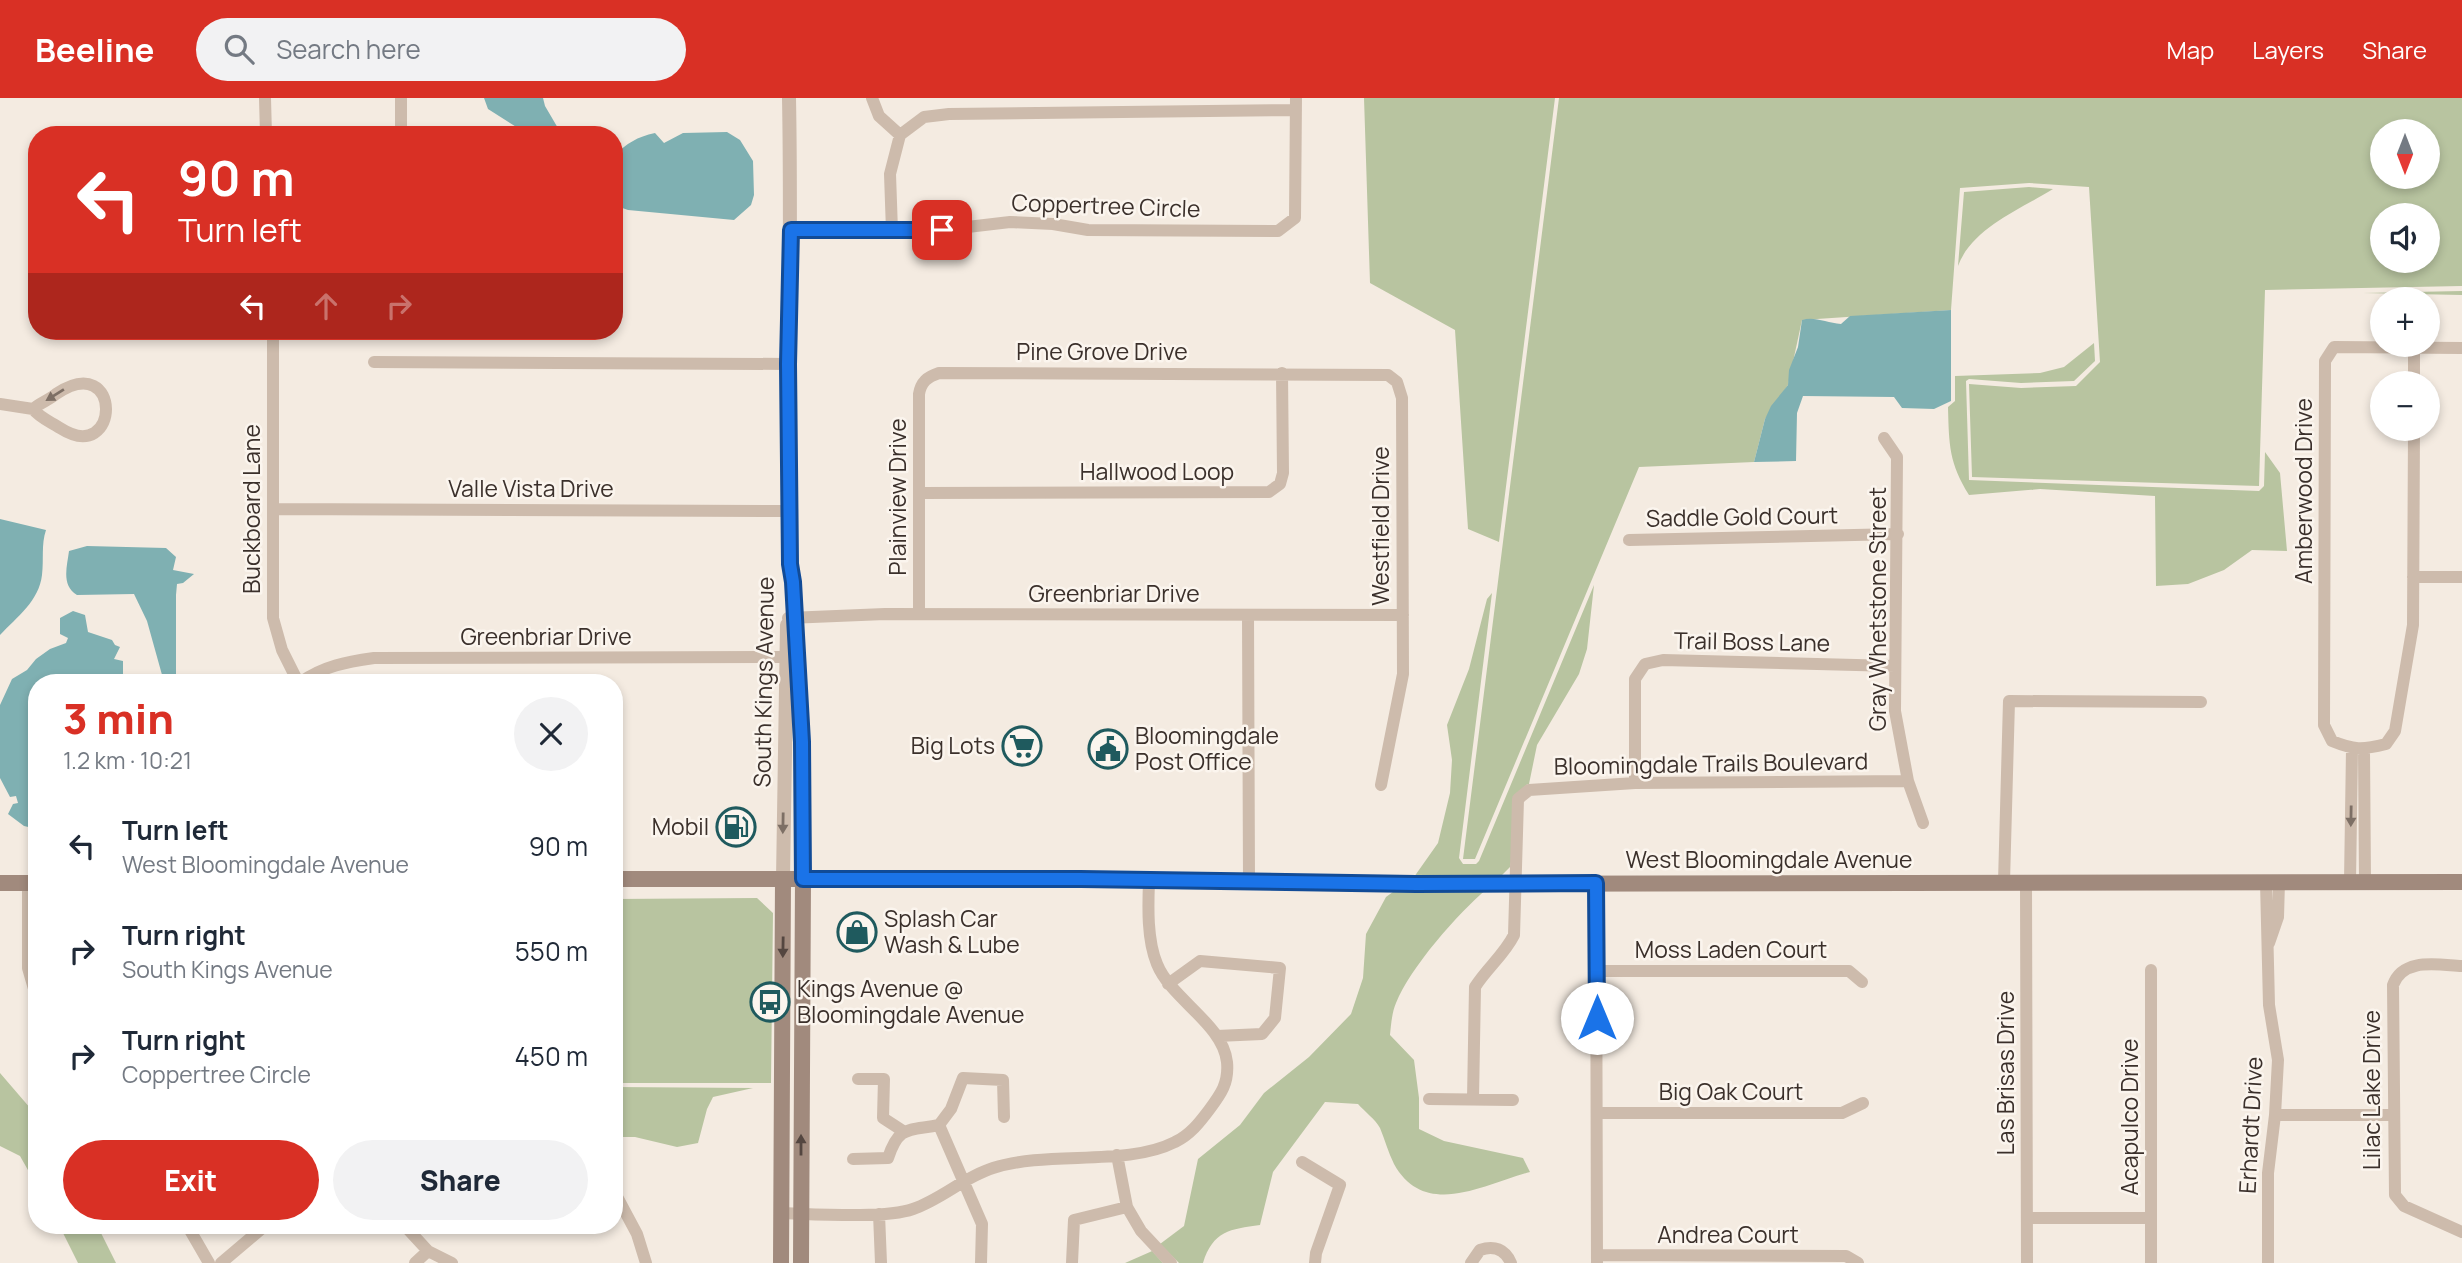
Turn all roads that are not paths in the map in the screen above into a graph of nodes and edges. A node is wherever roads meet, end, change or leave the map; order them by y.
1 (265, 98) edge
2 (401, 98) edge
3 (789, 98) edge
4 (872, 98) edge
5 (1296, 104) edge
6 (265, 126) edge
7 (401, 126) edge
8 (900, 135) junction
9 (791, 230) junction
10 (892, 231) junction
11 (272, 340) edge
12 (2370, 347) edge
13 (2440, 348) edge
14 (2462, 348) edge
15 (374, 362) dead end
16 (788, 364) junction
17 (1282, 373) junction
18 (925, 380) joint
19 (0, 404) edge
20 (33, 409) junction
21 (1884, 438) dead end
22 (2414, 441) edge
23 (920, 493) junction
24 (273, 509) junction
25 (789, 511) junction
26 (1898, 534) junction
27 (1629, 540) dead end
28 (2413, 577) junction
29 (2462, 577) edge
30 (919, 614) junction
31 (791, 615) junction
32 (1248, 615) junction
33 (1403, 615) junction
34 (792, 657) junction
35 (1895, 666) junction
36 (296, 674) edge
37 (312, 674) edge
38 (2202, 702) dead end
39 (2358, 749) junction
40 (1908, 781) junction
41 (1635, 783) junction
42 (1381, 785) dead end
43 (1923, 822) dead end
44 (623, 879) edge
45 (783, 879) junction
46 (803, 879) junction
47 (1149, 881) junction
48 (2272, 882) junction
49 (2357, 882) junction
50 (2462, 882) edge
51 (0, 883) edge
52 (28, 883) edge
53 (1249, 883) junction
54 (1596, 883) junction
55 (2004, 883) junction
56 (2026, 883) junction
57 (1514, 884) junction
58 (2462, 966) edge
59 (2151, 970) dead end
60 (1596, 971) junction
61 (1862, 982) dead end
62 (1168, 984) junction
63 (1217, 1036) junction
64 (858, 1079) dead end
65 (1429, 1099) dead end
66 (1473, 1099) junction
67 (1513, 1100) dead end
68 (1863, 1103) dead end
69 (1597, 1113) junction
70 (2275, 1115) junction
71 (2393, 1115) junction
72 (1004, 1117) dead end
73 (939, 1125) junction
74 (903, 1132) junction
75 (1117, 1156) junction
76 (853, 1159) dead end
77 (1302, 1162) dead end
78 (964, 1181) junction
79 (1126, 1207) junction
80 (623, 1208) edge
81 (781, 1213) junction
82 (801, 1213) junction
83 (879, 1214) junction
84 (2151, 1217) junction
85 (2027, 1218) junction
86 (2462, 1233) edge
87 (192, 1234) edge
88 (255, 1234) edge
89 (412, 1234) edge
90 (428, 1251) junction
91 (1597, 1259) edge
92 (209, 1263) edge
93 (221, 1263) edge
94 (415, 1263) edge
95 (452, 1263) edge
96 (646, 1263) edge
97 (781, 1263) edge
98 (801, 1263) edge
99 (881, 1263) edge
100 (981, 1263) edge
101 (1072, 1263) edge
102 (1171, 1263) edge
103 (1315, 1263) edge
104 (1471, 1263) edge
105 (1511, 1263) edge
106 (1858, 1263) edge
107 (2027, 1263) edge
108 (2151, 1263) edge
109 (2268, 1263) edge

1 - 6 street
2 - 7 street
3 - 9 street, South Kings Avenue
4 - 8 street
5 - 8 street
5 - 10 street, Coppertree Circle
8 - 10 street
9 - 10 street, Coppertree Circle
9 - 16 street, South Kings Avenue
11 - 24 street, Buckboard Lane
12 - 39 street, Amberwood Drive
13 - 14 street, Amberwood Drive
15 - 16 street
16 - 25 street, South Kings Avenue
17 - 18 street, Pine Grove Drive
17 - 23 street, Hallwood Loop
17 - 33 street, Westfield Drive
18 - 23 street, Plainview Drive
19 - 20 street
20 -> 20 street
21 - 26 street, Gray Whetstone Street
22 - 28 street
23 - 30 street, Plainview Drive
24 - 25 street, Valle Vista Drive
24 - 36 street, Buckboard Lane
25 - 31 street, South Kings Avenue
26 - 27 street, Saddle Gold Court
26 - 35 street, Gray Whetstone Street
28 - 29 street
28 - 39 street
30 - 31 street, Greenbriar Drive
30 - 32 street, Greenbriar Drive
31 - 34 street, South Kings Avenue
32 - 33 street, Greenbriar Drive
32 - 53 street
33 - 42 street, Westfield Drive
34 - 37 street, Greenbriar Drive
34 -> 45 street, South Kings Avenue
34 - 46 street, South Kings Avenue
35 - 40 street, Gray Whetstone Street
35 - 41 street, Trail Boss Lane
38 - 55 street
39 - 49 street
40 - 41 street, Bloomingdale Trails Boulevard
40 - 43 street, Gray Whetstone Street
41 - 57 street, Bloomingdale Trails Boulevard
44 - 45 main road, West Bloomingdale Avenue
45 - 46 main road, West Bloomingdale Avenue
45 -> 81 main road, South Kings Avenue
46 - 47 main road, West Bloomingdale Avenue
82 -> 46 main road, South Kings Avenue
47 - 53 main road, West Bloomingdale Avenue
47 - 62 street
48 - 49 main road, West Bloomingdale Avenue
48 - 56 main road, West Bloomingdale Avenue
48 - 70 street, Erhardt Drive
49 - 50 main road, West Bloomingdale Avenue
51 - 52 main road
53 - 57 main road, West Bloomingdale Avenue
54 - 55 main road, West Bloomingdale Avenue
54 - 57 main road, West Bloomingdale Avenue
54 - 60 street
55 - 56 main road, West Bloomingdale Avenue
56 - 85 street, Las Brisas Drive
57 - 66 street, Bloomingdale Trails Boulevard
58 - 71 street, Lilac Lake Drive
59 - 84 street, Acapulco Drive
60 - 61 street, Moss Laden Court
60 - 69 street
62 - 63 street
62 - 63 street
63 - 75 street
64 - 74 street
65 - 66 street
66 - 67 street
68 - 69 street, Big Oak Court
69 - 91 street
70 - 71 street
70 - 109 street, Erhardt Drive
71 - 86 street, Lilac Lake Drive
72 - 73 street
73 - 74 street
73 - 78 street
74 - 76 street
75 - 78 street
75 - 79 street
77 - 103 street
78 - 83 street
78 - 100 street
79 - 101 street
79 - 102 street
80 - 96 street
81 - 82 street
81 - 97 main road, South Kings Avenue
82 - 83 street
82 - 98 main road, South Kings Avenue
83 - 99 street
84 - 85 street
84 - 108 street, Acapulco Drive
85 - 107 street, Las Brisas Drive
87 - 92 street
88 - 93 street
89 - 90 street
90 - 94 street
90 - 95 street
91 - 106 street, Andrea Court
104 - 105 street

